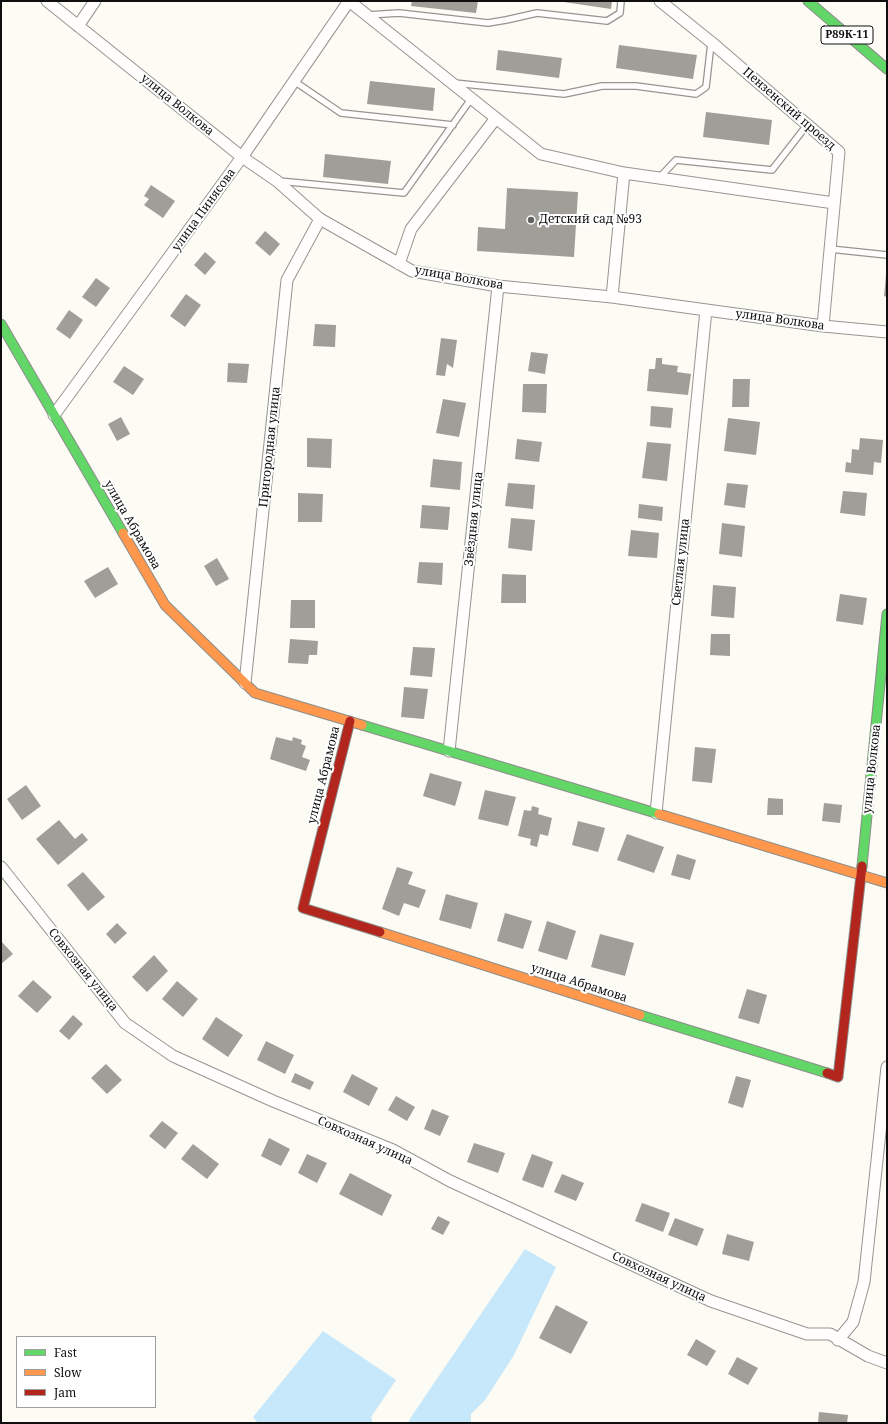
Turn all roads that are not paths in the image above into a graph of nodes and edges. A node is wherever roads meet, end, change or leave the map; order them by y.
1 (47, 1) edge
2 (95, 1) edge
3 (349, 1) edge
4 (621, 1) edge
5 (660, 1) edge
6 (808, 1) edge
7 (367, 15) junction
8 (78, 26) junction
9 (711, 42) junction
10 (887, 69) edge
11 (294, 81) junction
12 (450, 82) junction
13 (471, 99) junction
14 (496, 118) junction
15 (453, 125) junction
16 (807, 125) junction
17 (242, 157) junction
18 (624, 173) junction
19 (660, 178) junction
20 (277, 181) junction
21 (834, 203) junction
22 (320, 219) junction
23 (830, 249) junction
24 (887, 255) edge
25 (399, 264) junction
26 (498, 286) junction
27 (612, 297) junction
28 (706, 310) junction
29 (1, 324) edge
30 (824, 326) junction
31 (887, 332) edge
32 (54, 415) junction
33 (887, 614) edge
34 (245, 683) junction
35 (350, 721) junction
36 (449, 751) junction
37 (656, 814) junction
38 (1, 867) edge
39 (861, 876) junction
40 (887, 883) edge
41 (887, 1067) edge
42 (838, 1340) junction
43 (887, 1363) edge

1 - 8 street, улица Волкова
2 - 8 street
3 - 7 street
3 - 11 street, улица Пинясова
4 - 7 lane
5 - 9 street, Пензенский проезд
6 - 10 street, Р89К-11
7 - 12 street
8 - 17 street, улица Волкова
9 - 12 lane
9 - 16 street, Пензенский проезд
11 - 15 lane
11 - 17 street, улица Пинясова
12 - 13 street
13 - 14 street
13 - 15 lane
14 - 18 street
14 - 25 street
15 - 20 lane
16 - 19 lane
16 - 21 street, Пензенский проезд
17 - 20 street, улица Волкова
17 - 32 street, улица Пинясова
18 - 19 street
18 - 27 street
19 - 21 street
20 - 22 street, улица Волкова
21 - 23 street, Пензенский проезд
22 - 25 street, улица Волкова
22 - 34 street, Пригородная улица
23 - 24 lane
23 - 30 street, Пензенский проезд
25 - 26 street, улица Волкова
26 - 27 street, улица Волкова
26 - 36 street, Звёздная улица
27 - 28 street, улица Волкова
28 - 30 street, улица Волкова
28 - 37 street, Светлая улица
29 - 32 street, улица Абрамова
30 - 31 street, улица Волкова
32 - 34 street, улица Абрамова
33 - 39 street, улица Волкова
34 - 35 street, улица Абрамова
35 - 36 street, улица Абрамова
35 - 39 street, улица Абрамова
36 - 37 street, улица Абрамова
37 - 39 street, улица Абрамова
38 - 42 street, Совхозная улица
39 - 40 street, улица Абрамова
41 - 42 street
42 - 43 street, Совхозная улица

